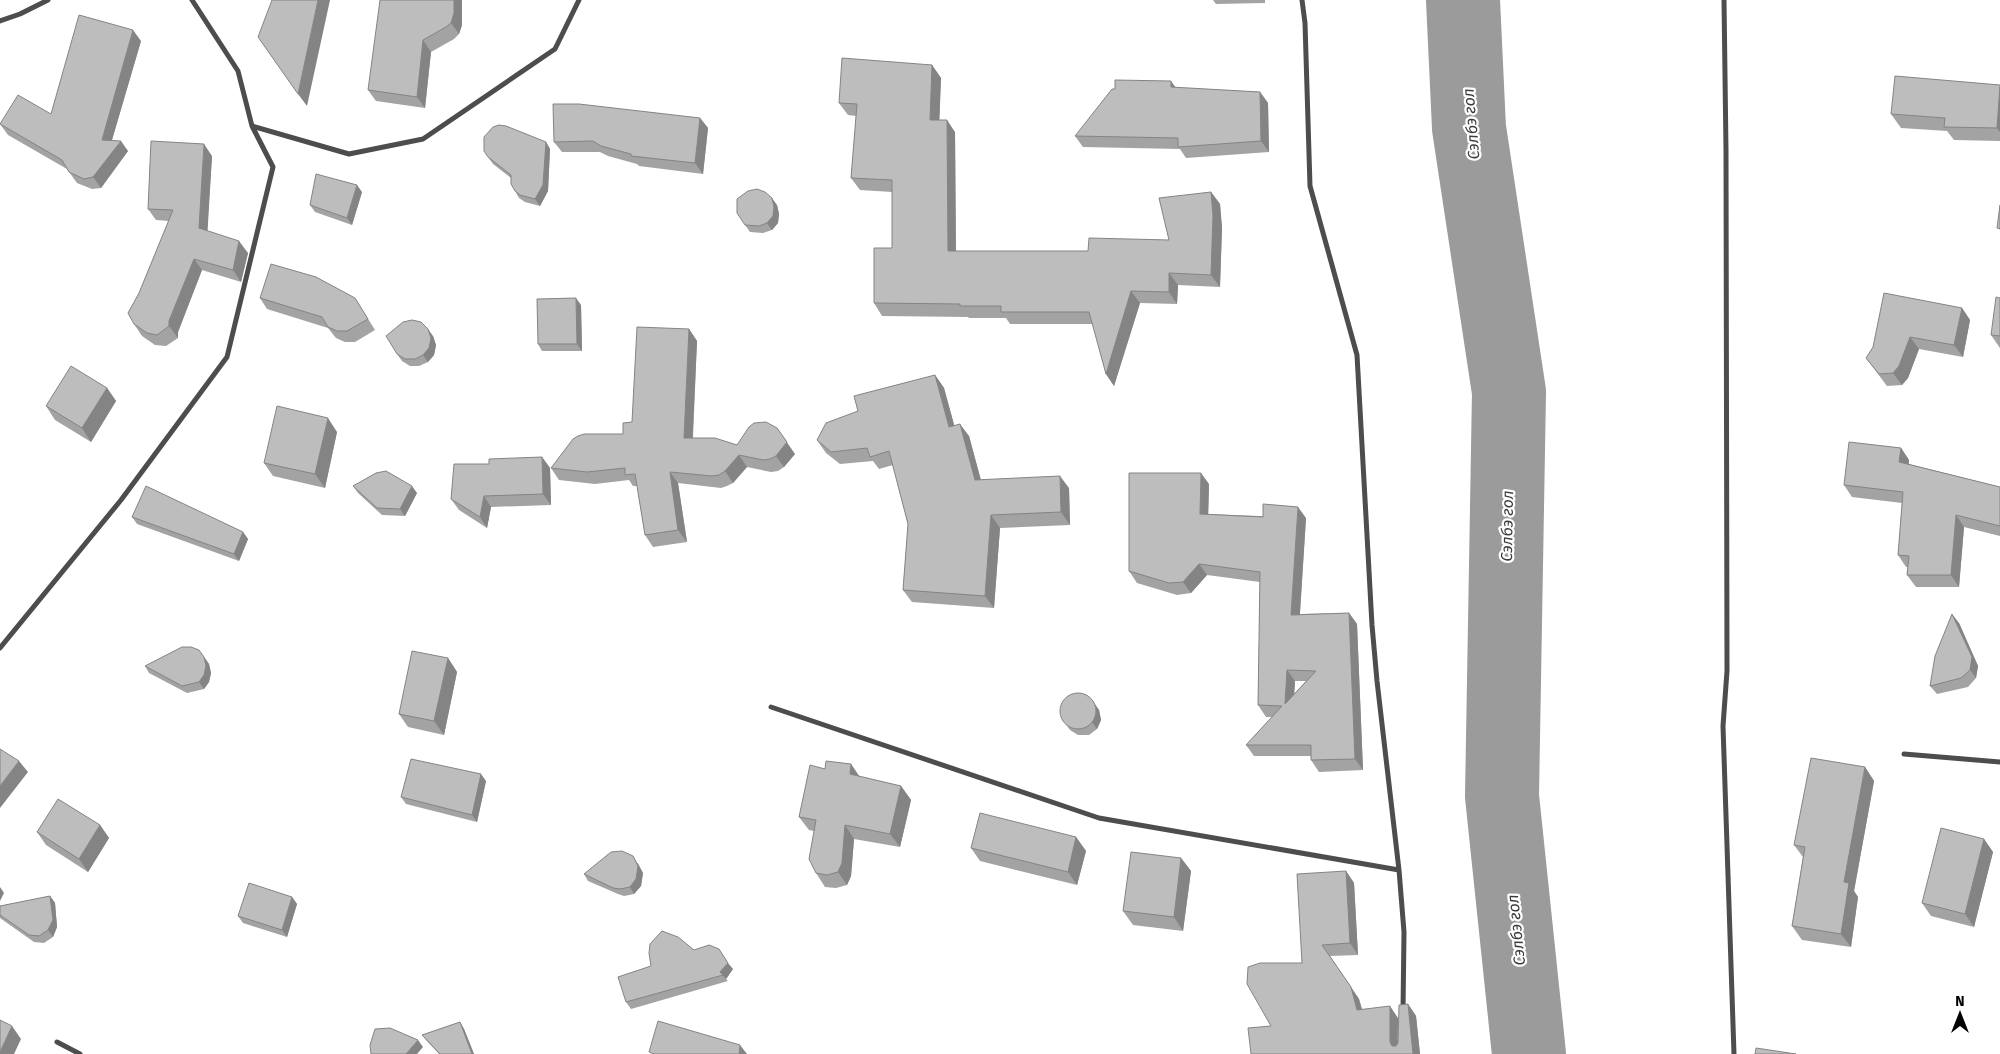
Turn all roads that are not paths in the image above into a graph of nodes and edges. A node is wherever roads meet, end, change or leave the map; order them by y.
1 (48, 0) edge
2 (192, 0) edge
3 (579, 0) edge
4 (1302, 0) edge
5 (1724, 0) edge
6 (0, 21) edge
7 (252, 126) junction
8 (0, 648) edge
9 (771, 707) dead end
10 (1904, 754) dead end
11 (2000, 762) edge
12 (1399, 870) junction
13 (1403, 1017) edge
14 (57, 1042) dead end
15 (80, 1054) edge
16 (1734, 1054) edge

1 - 6 street
2 - 7 street
3 - 7 street
4 - 12 street
5 - 16 street
7 - 8 street
9 - 12 street
10 - 11 street
12 - 13 street
14 - 15 street

